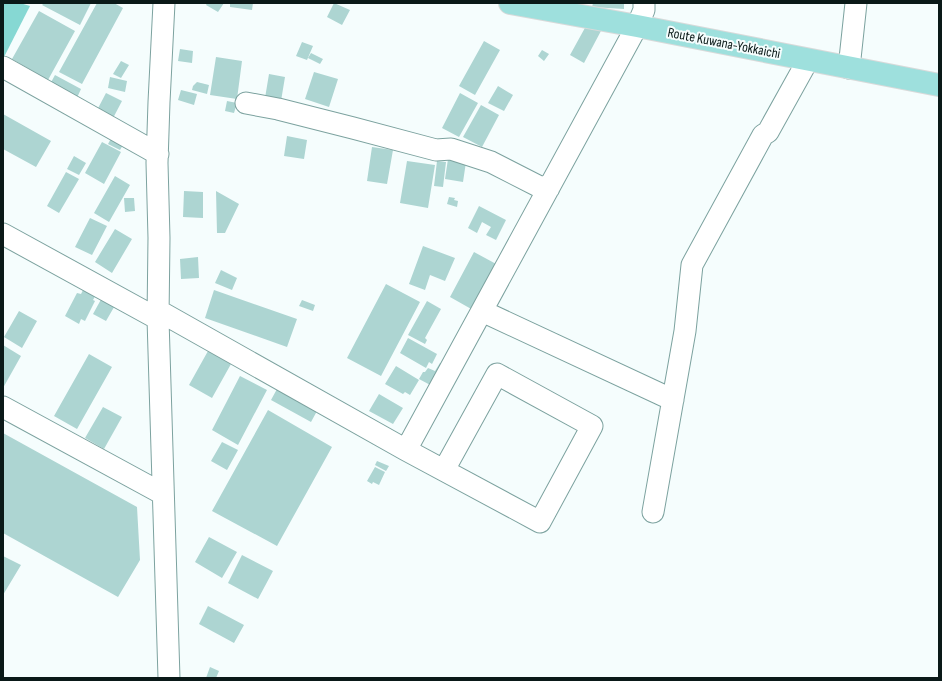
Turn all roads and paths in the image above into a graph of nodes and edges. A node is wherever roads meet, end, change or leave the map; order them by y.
1 (164, 3) edge
2 (510, 3) edge
3 (644, 3) edge
4 (856, 3) edge
5 (637, 26) junction
6 (808, 60) junction
7 (3, 67) edge
8 (849, 68) junction
9 (939, 85) edge
10 (246, 103) dead end
11 (158, 154) junction
12 (549, 188) junction
13 (3, 234) edge
14 (482, 311) junction
15 (158, 315) junction
16 (673, 400) junction
17 (3, 407) edge
18 (406, 450) junction
19 (444, 470) junction
20 (163, 494) junction
21 (653, 512) dead end
22 (169, 678) edge

1 - 11 street
2 - 5 main road, Route Kuwana-Yokkaichi
3 - 5 street
4 - 8 street
5 - 6 main road, Route Kuwana-Yokkaichi
5 - 12 street
6 - 8 main road, Route Kuwana-Yokkaichi
6 - 16 street
7 - 11 street
8 - 9 main road, Route Kuwana-Yokkaichi
10 - 12 street
11 - 15 street
12 - 14 street
13 - 15 street
14 - 16 street
14 - 18 street
15 - 18 street
15 - 20 street
16 - 21 street
17 - 20 street
18 - 19 street
19 - 19 street
20 - 22 street

